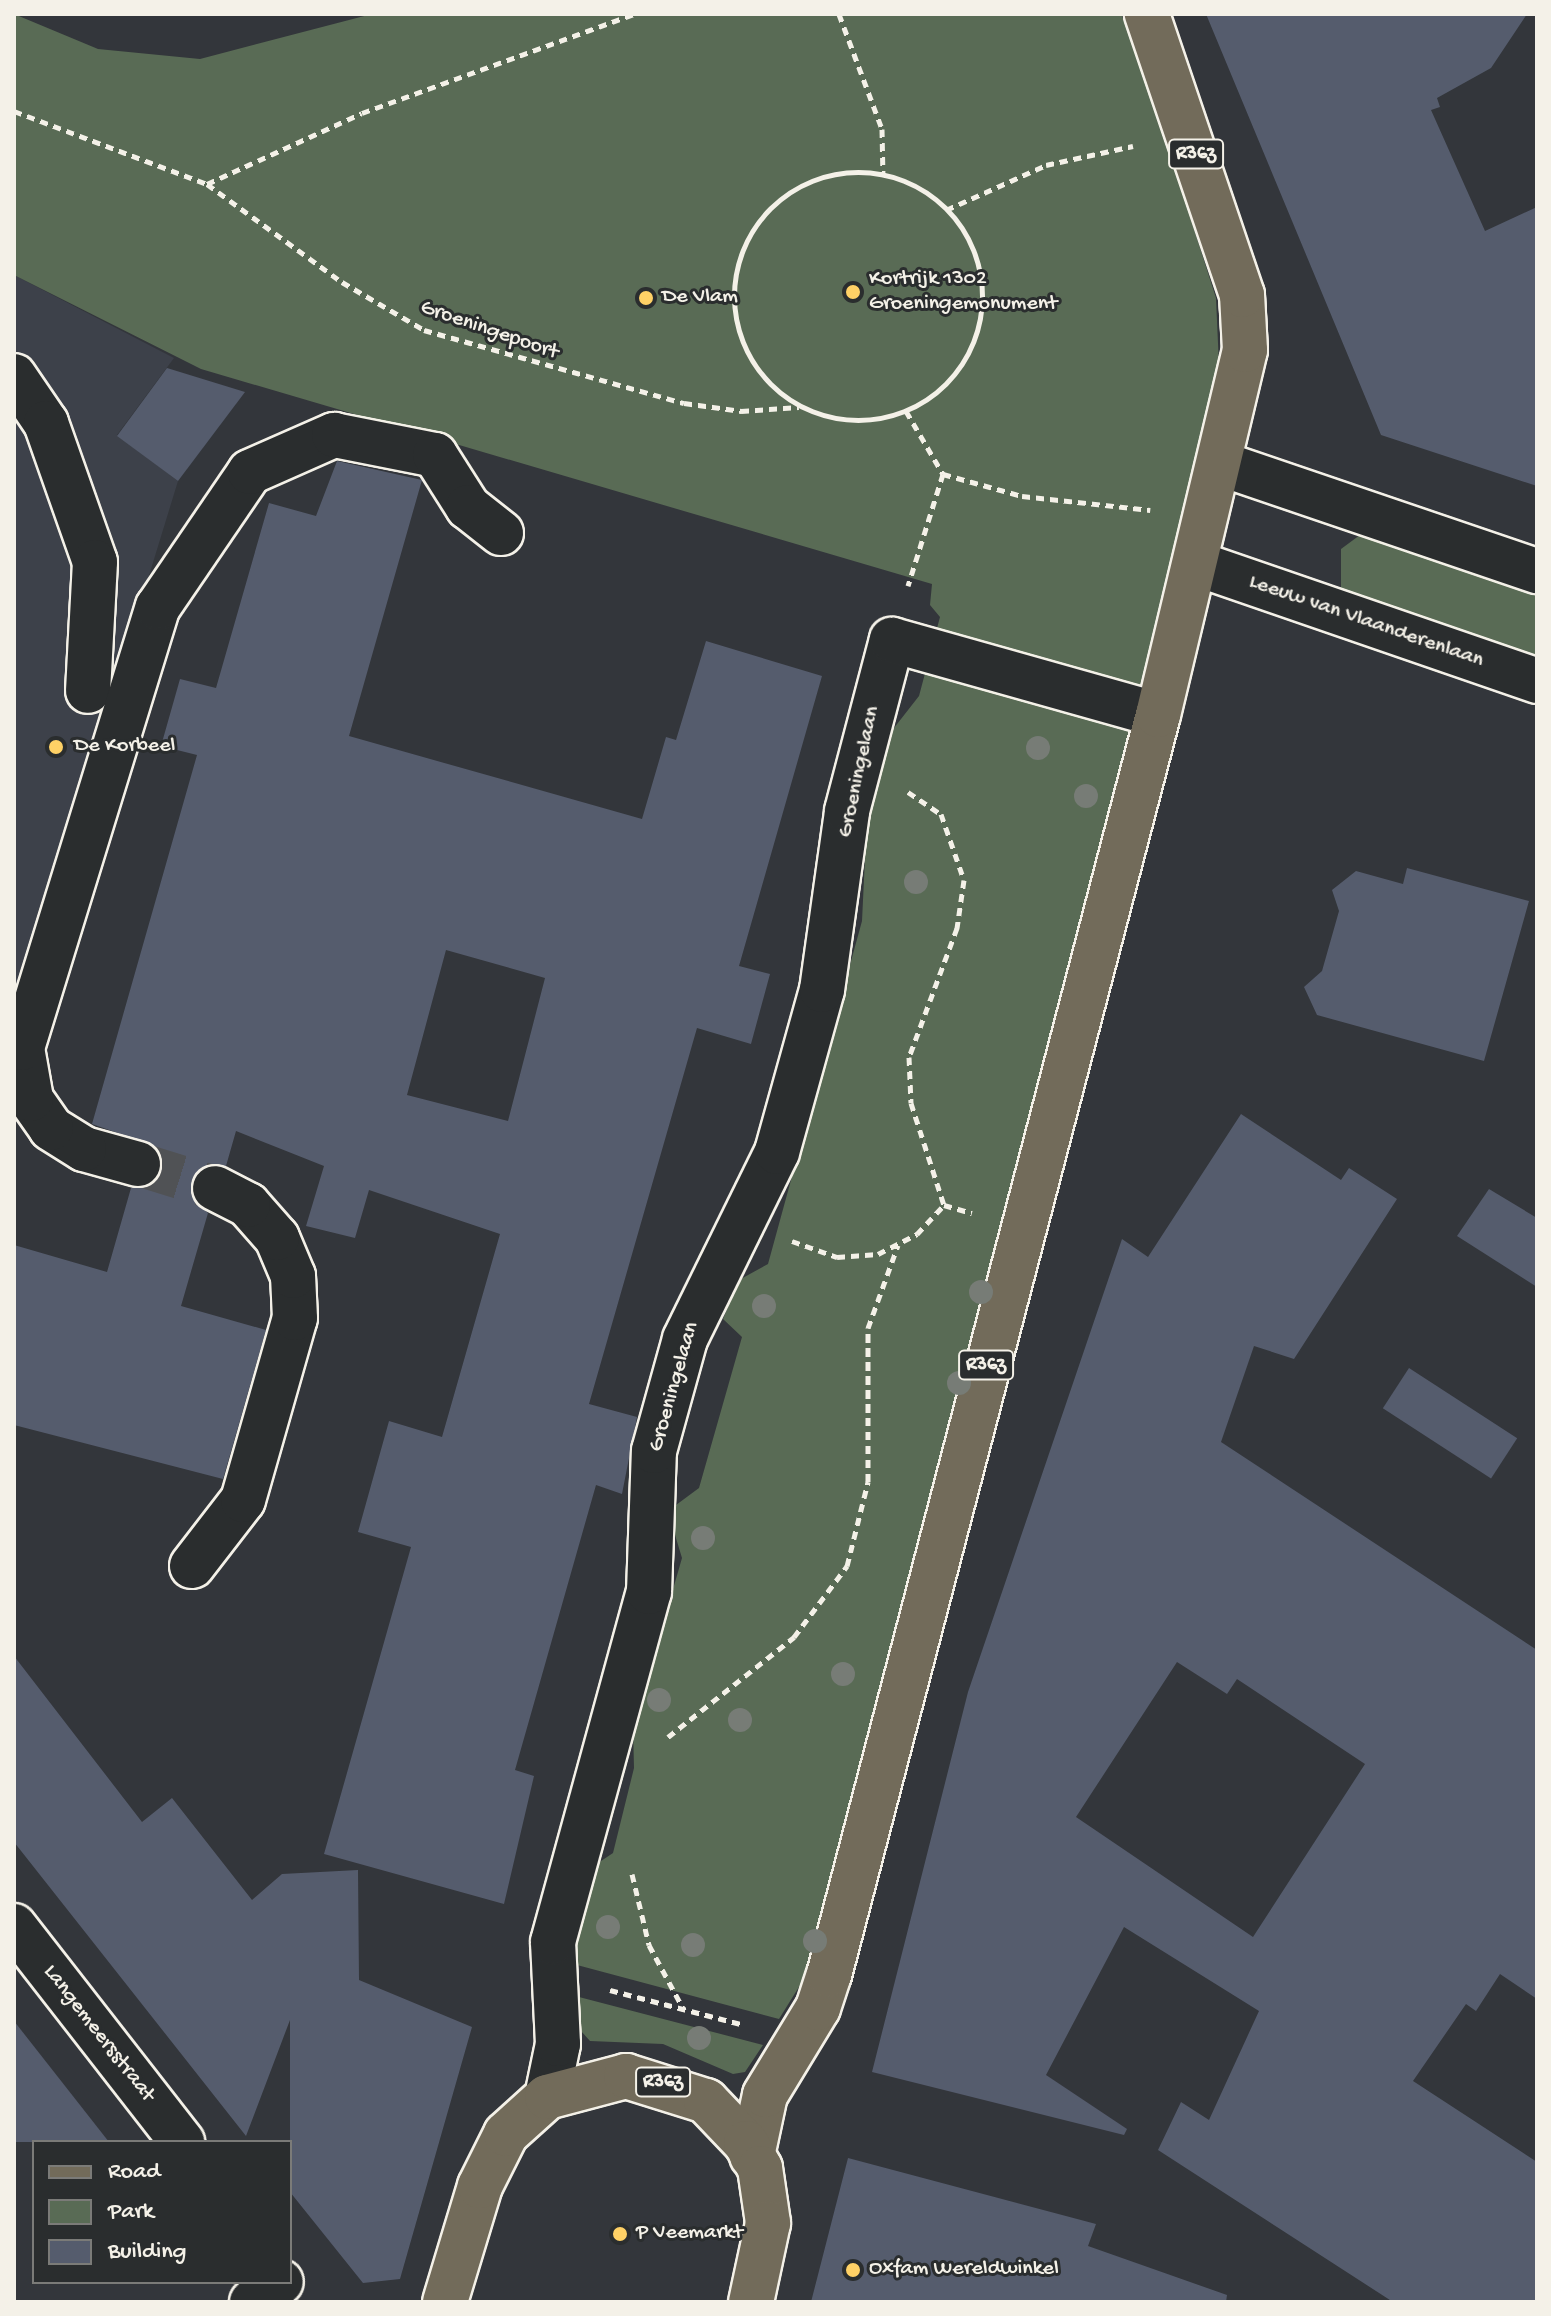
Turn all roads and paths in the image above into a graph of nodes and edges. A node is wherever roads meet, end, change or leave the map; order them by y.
1 (634, 14) edge
2 (839, 14) edge
3 (1147, 14) edge
4 (14, 111) edge
5 (1189, 135) junction
6 (883, 175) junction
7 (207, 184) junction
8 (946, 210) junction
9 (14, 376) edge
10 (799, 407) junction
11 (906, 411) junction
12 (1219, 463) junction
13 (943, 474) junction
14 (1206, 516) junction
15 (501, 533) dead end
16 (1195, 563) junction
17 (1537, 571) edge
18 (892, 640) junction
19 (1537, 681) edge
20 (88, 691) dead end
21 (1158, 715) junction
22 (854, 775) junction
23 (138, 1164) tunnel mouth
24 (215, 1188) tunnel mouth
25 (944, 1205) junction
26 (750, 1216) junction
27 (1022, 1227) junction
28 (898, 1245) junction
29 (192, 1566) dead end
30 (663, 1742) dead end
31 (631, 1865) dead end
32 (14, 1926) edge
33 (551, 1975) junction
34 (684, 2010) junction
35 (800, 2040) junction
36 (547, 2097) junction
37 (180, 2140) edge
38 (752, 2156) junction
39 (292, 2282) edge
40 (278, 2284) edge
41 (252, 2302) edge
42 (308, 2302) edge
43 (445, 2302) edge
44 (751, 2302) edge

1 - 7 path
2 - 6 path
3 - 5 main road, R36z
4 - 7 path, Groeningepoort
5 - 8 path
5 - 12 main road, R36z
6 - 8 path, Groeningepoort
6 - 10 path, Groeningepoort
7 - 10 path, Groeningepoort
8 - 11 path, Groeningepoort
9 - 20 street
10 - 11 path, Groeningepoort
11 - 13 path
12 - 14 main road, R36z
12 - 17 street
13 - 14 path
13 - 18 path
14 - 16 main road, R36z
15 - 23 street
16 - 19 street, Leeuw van Vlaanderenlaan
16 - 21 main road, R36z
18 - 21 street
18 - 22 street, Groeningelaan
21 - 27 main road, R36z
22 - 25 path
22 - 26 street, Groeningelaan
24 - 29 street
25 - 27 path
25 - 28 path
26 - 28 path
26 - 33 street, Groeningelaan
27 - 35 main road, R36z
28 - 30 path
31 - 34 path
32 - 37 street, Langemeersstraat
33 - 34 path
33 - 36 street, Groeningelaan
34 - 35 path
35 - 38 main road, R36z
36 - 38 main road, R36z
36 - 43 main road, R36z
38 - 44 main road, R36z
39 - 42 street
40 - 41 street

